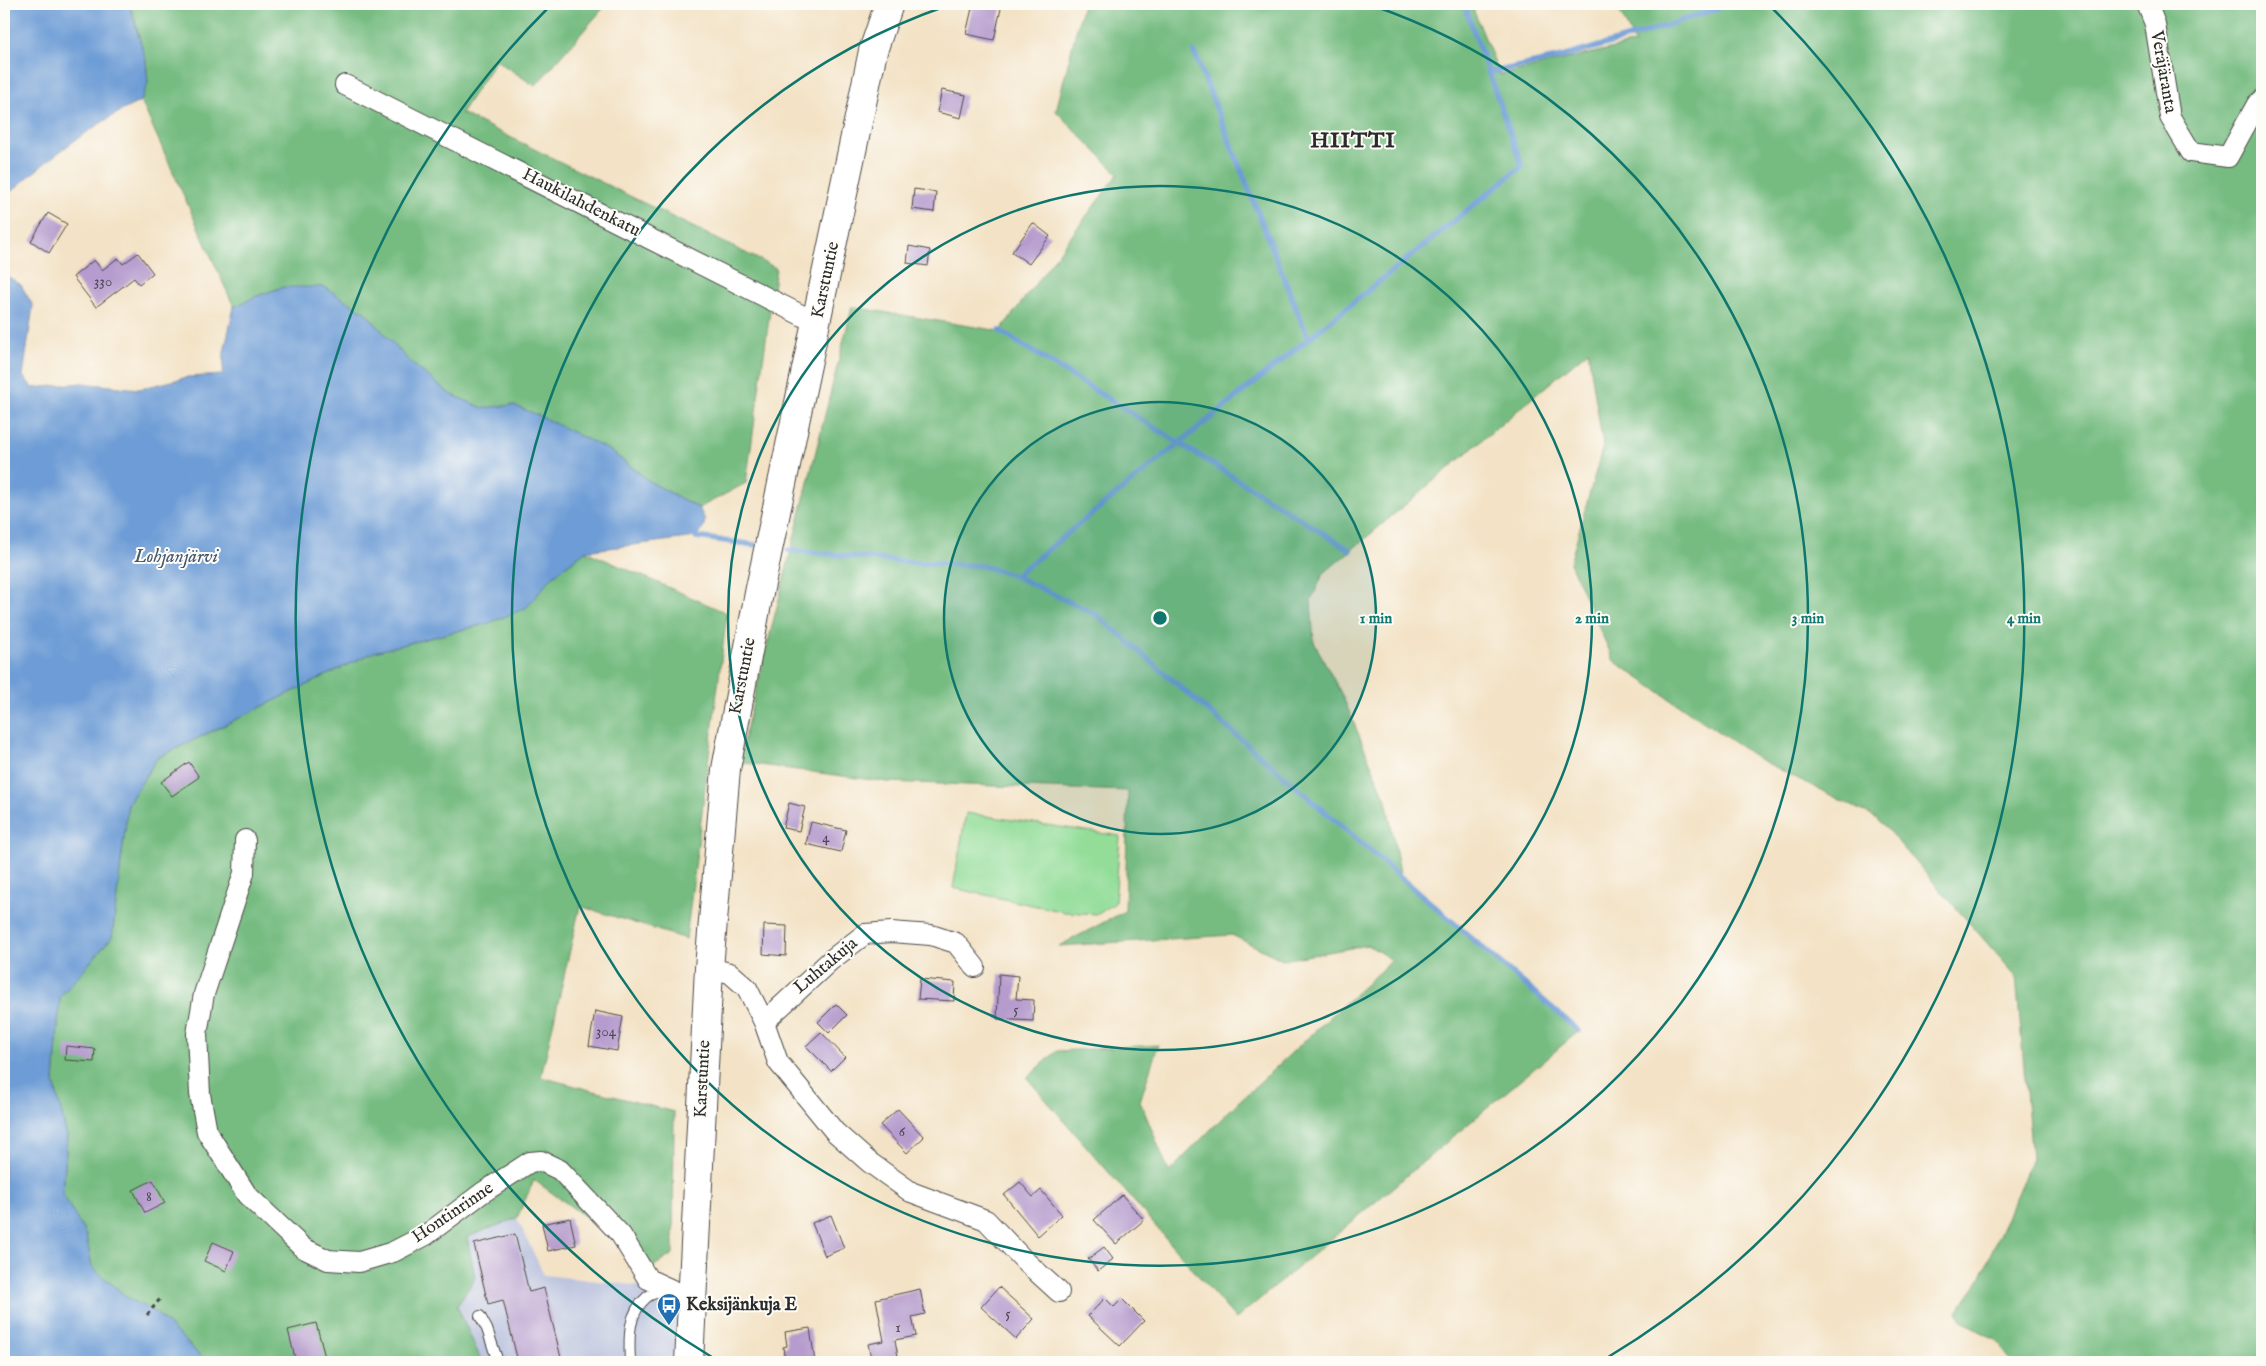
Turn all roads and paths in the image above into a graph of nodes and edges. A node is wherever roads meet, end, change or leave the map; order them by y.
1 (889, 4) edge
2 (2147, 4) edge
3 (345, 85) dead end
4 (2262, 100) edge
5 (818, 323) junction
6 (245, 840) dead end
7 (975, 967) dead end
8 (709, 968) junction
9 (764, 1022) junction
10 (670, 1289) junction
11 (1059, 1292) dead end
12 (160, 1299) dead end
13 (692, 1306) junction
14 (147, 1315) dead end
15 (480, 1316) dead end
16 (498, 1362) edge
17 (630, 1362) edge
18 (689, 1362) edge

1 - 5 street, Karstuntie
2 - 4 street, Veräjäranta
3 - 5 street, Haukilahdenkatu
5 - 8 street, Karstuntie
6 - 10 street, Hontinrinne
7 - 9 street, Luhtakuja
8 - 9 street
8 - 13 street, Karstuntie
9 - 11 street
10 - 13 street, Hontinrinne
10 - 17 lane
12 - 14 path
13 - 18 street, Karstuntie
15 - 16 lane

